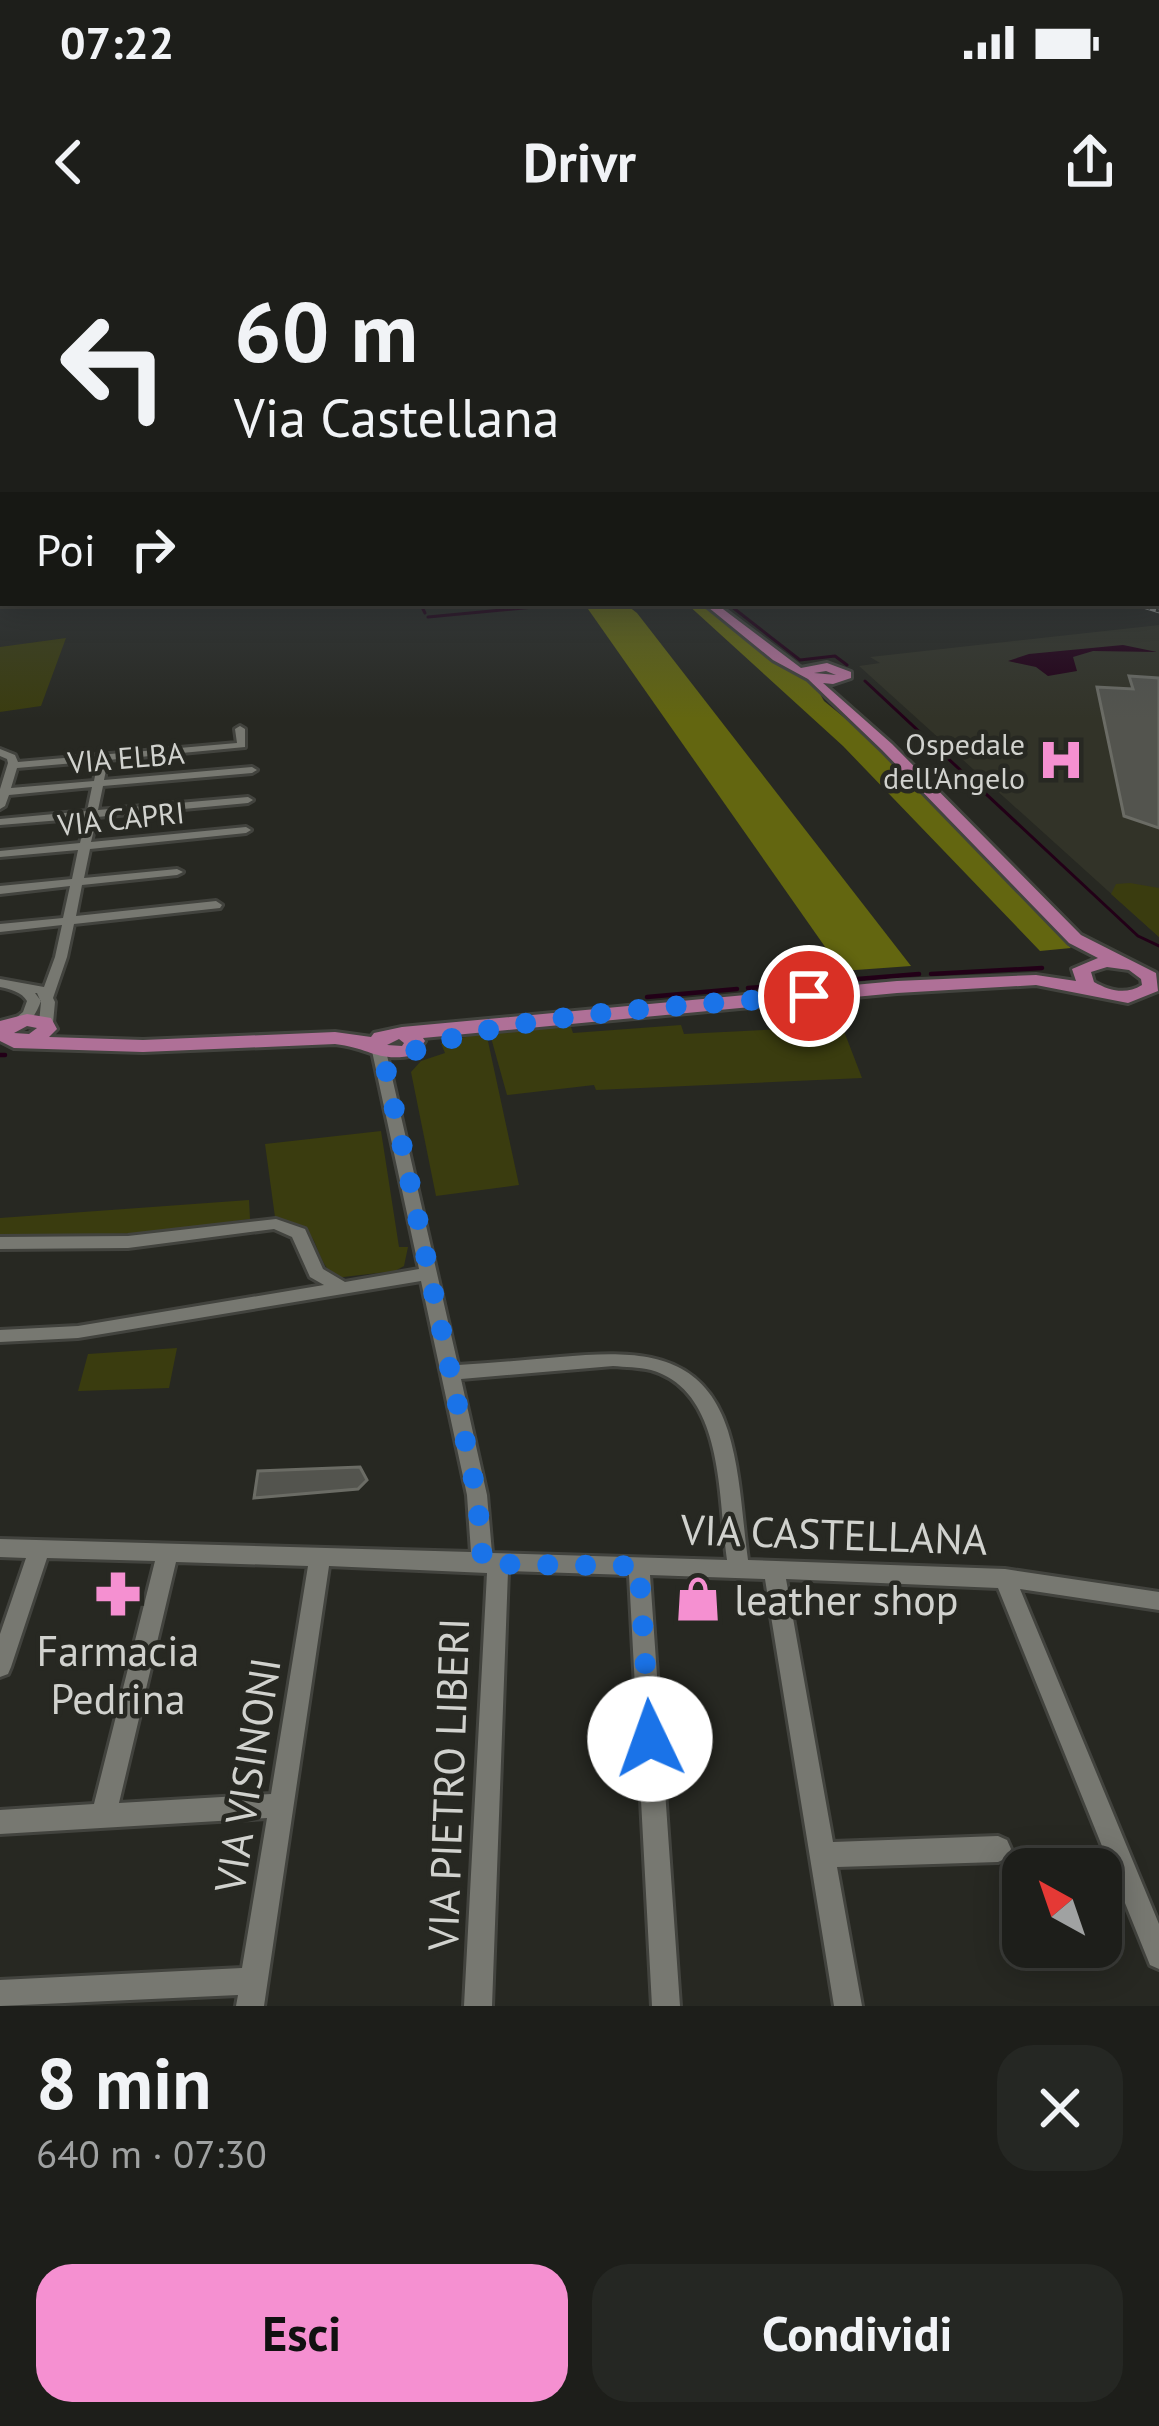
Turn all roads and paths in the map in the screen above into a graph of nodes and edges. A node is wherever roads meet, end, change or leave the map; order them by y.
1 (712, 606) edge
2 (241, 729) dead end
3 (174, 735) dead end
4 (173, 751) junction
5 (0, 752) edge
6 (104, 757) junction
7 (13, 765) junction
8 (252, 770) dead end
9 (100, 784) junction
10 (4, 792) junction
11 (248, 800) dead end
12 (0, 806) edge
13 (94, 813) junction
14 (0, 822) edge
15 (246, 830) dead end
16 (88, 846) junction
17 (0, 854) edge
18 (177, 872) dead end
19 (78, 882) junction
20 (0, 890) edge
21 (216, 905) dead end
22 (69, 920) junction
23 (0, 928) edge
24 (1075, 939) junction
25 (1128, 965) junction
26 (1082, 968) junction
27 (1036, 980) junction
28 (0, 983) edge
29 (1156, 984) edge
30 (1091, 989) junction
31 (46, 998) junction
32 (47, 1025) junction
33 (10, 1031) edge
34 (113, 1046) junction
35 (393, 1048) junction
36 (0, 1243) edge
37 (316, 1273) junction
38 (427, 1274) junction
39 (347, 1290) junction
40 (263, 1300) junction
41 (0, 1336) edge
42 (448, 1373) junction
43 (0, 1548) edge
44 (39, 1549) junction
45 (168, 1553) junction
46 (320, 1556) junction
47 (491, 1564) junction
48 (639, 1566) junction
49 (739, 1569) junction
50 (774, 1571) junction
51 (1005, 1578) junction
52 (1159, 1601) edge
53 (0, 1667) edge
54 (281, 1805) junction
55 (103, 1816) junction
56 (0, 1822) edge
57 (998, 1849) dead end
58 (823, 1855) junction
59 (1159, 1956) edge
60 (0, 1994) edge
61 (252, 1994) edge
62 (478, 2006) edge
63 (666, 2006) edge
64 (848, 2006) edge

1 - 24 main road
2 - 4 street
3 - 4 street
4 - 6 street
5 - 7 street
6 - 7 street
6 - 9 street
7 - 10 street
8 - 9 street, VIA ELBA
9 - 10 street, VIA ELBA
9 - 13 street
10 - 12 street
11 - 13 street
13 - 14 street
13 - 16 street
15 - 16 street, VIA CAPRI
16 - 17 street, VIA CAPRI
16 - 19 street
18 - 19 street
19 - 20 street
19 - 22 street
21 - 22 street
22 - 23 street
22 - 31 street
24 - 25 main road
24 - 26 main road
25 - 26 main road
25 - 29 main road
26 - 27 main road
26 - 30 main road
27 - 30 main road
27 - 35 main road
28 - 31 street
28 - 33 street
29 - 30 main road
31 - 32 street
32 - 33 main road
32 - 34 main road
33 - 34 main road
34 - 35 main road
35 - 38 street, VIA PIETRO LIBERI
36 - 37 street
37 - 39 street
37 - 40 street
38 - 39 street
38 - 42 street, VIA PIETRO LIBERI
39 - 40 street
40 - 41 street
42 - 47 street, VIA PIETRO LIBERI
42 - 49 street
43 - 44 street, VIA CASTELLANA
44 - 45 street, VIA CASTELLANA
44 - 53 street
45 - 46 street, VIA CASTELLANA
45 - 55 street
46 - 47 street, VIA CASTELLANA
46 - 54 street, VIA VISINONI
47 - 48 street, VIA CASTELLANA
47 - 62 street, VIA PIETRO LIBERI
48 - 49 street, VIA CASTELLANA
48 - 63 street
49 - 50 street, VIA CASTELLANA
50 - 51 street, VIA CASTELLANA
50 - 58 street
51 - 52 street, VIA CASTELLANA
51 - 59 street
54 - 55 street
54 - 61 street, VIA VISINONI
55 - 56 street
57 - 58 street
58 - 64 street
60 - 61 street

